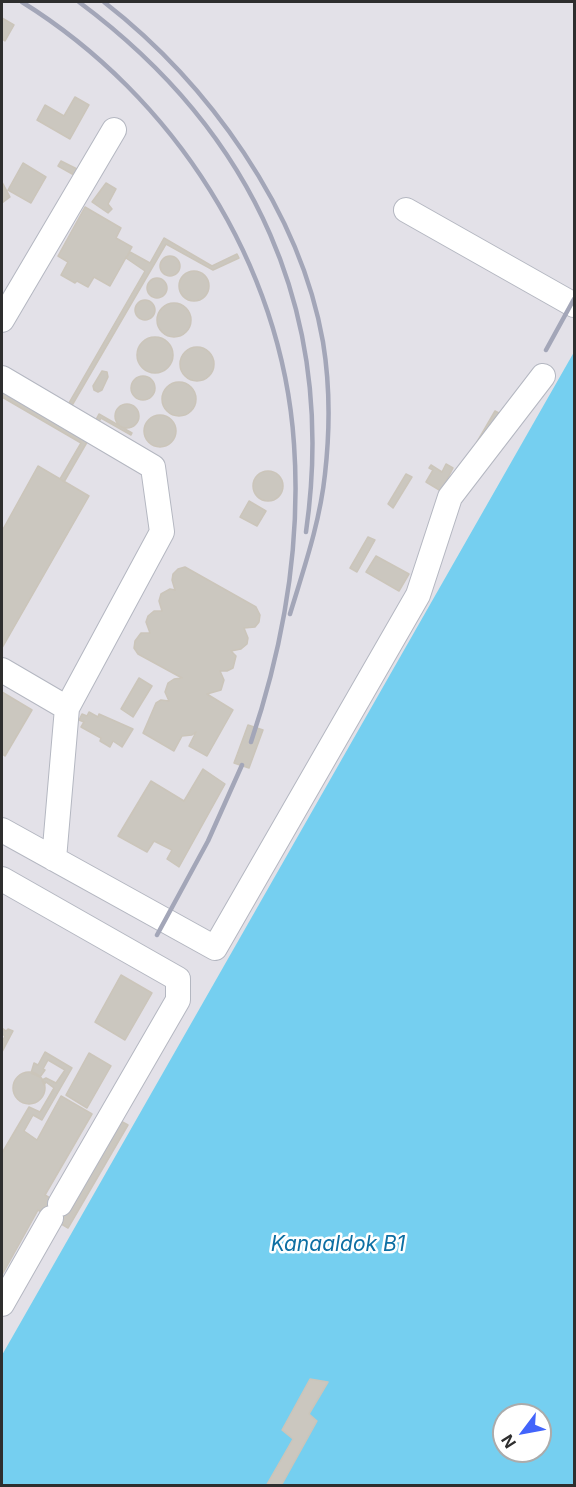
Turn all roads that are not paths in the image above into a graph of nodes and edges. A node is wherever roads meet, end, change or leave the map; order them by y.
1 (114, 130) dead end
2 (406, 210) dead end
3 (574, 305) edge
4 (2, 320) edge
5 (543, 376) dead end
6 (2, 378) edge
7 (2, 670) edge
8 (67, 708) junction
9 (2, 830) edge
10 (54, 859) junction
11 (2, 879) edge
12 (2, 1304) edge

1 - 4 lane
2 - 3 lane
5 - 10 lane
6 - 8 lane
7 - 8 lane
8 - 10 lane
9 - 10 lane
11 - 12 lane

